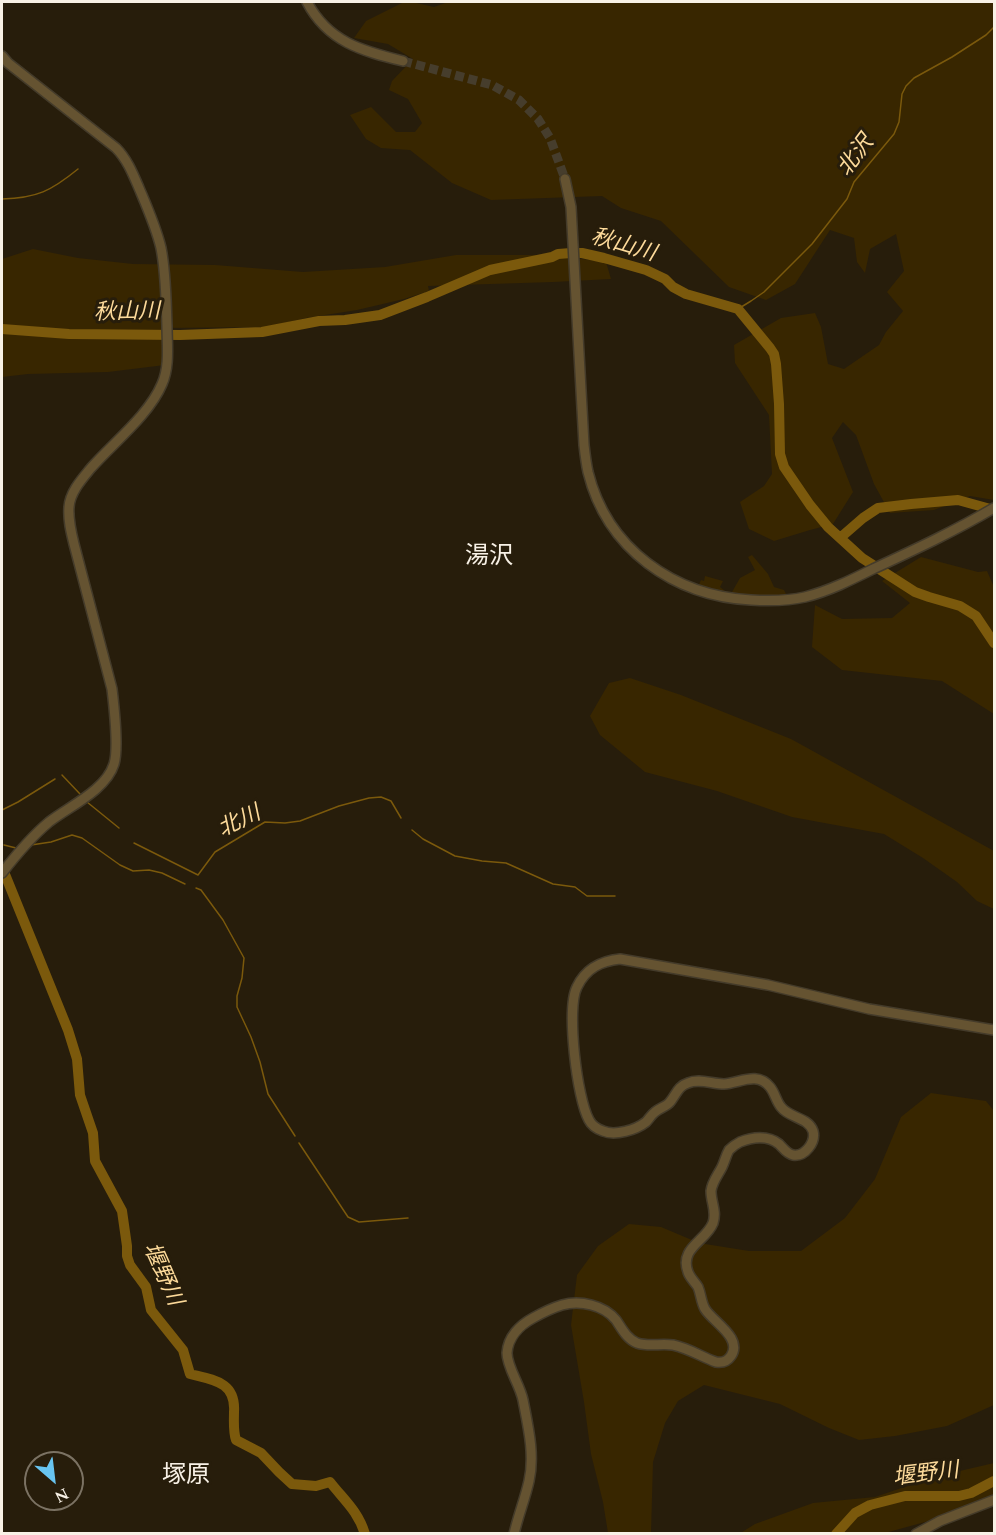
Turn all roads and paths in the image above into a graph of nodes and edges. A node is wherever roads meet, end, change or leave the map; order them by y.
1 (307, 2) edge
2 (2, 56) edge
3 (403, 61) tunnel mouth
4 (565, 179) tunnel mouth
5 (994, 508) edge
6 (4, 870) edge
7 (994, 1030) edge
8 (994, 1500) edge
9 (513, 1533) edge
10 (916, 1533) edge

1 - 3 street
2 - 6 street
4 - 5 street
7 - 9 street
8 - 10 street

